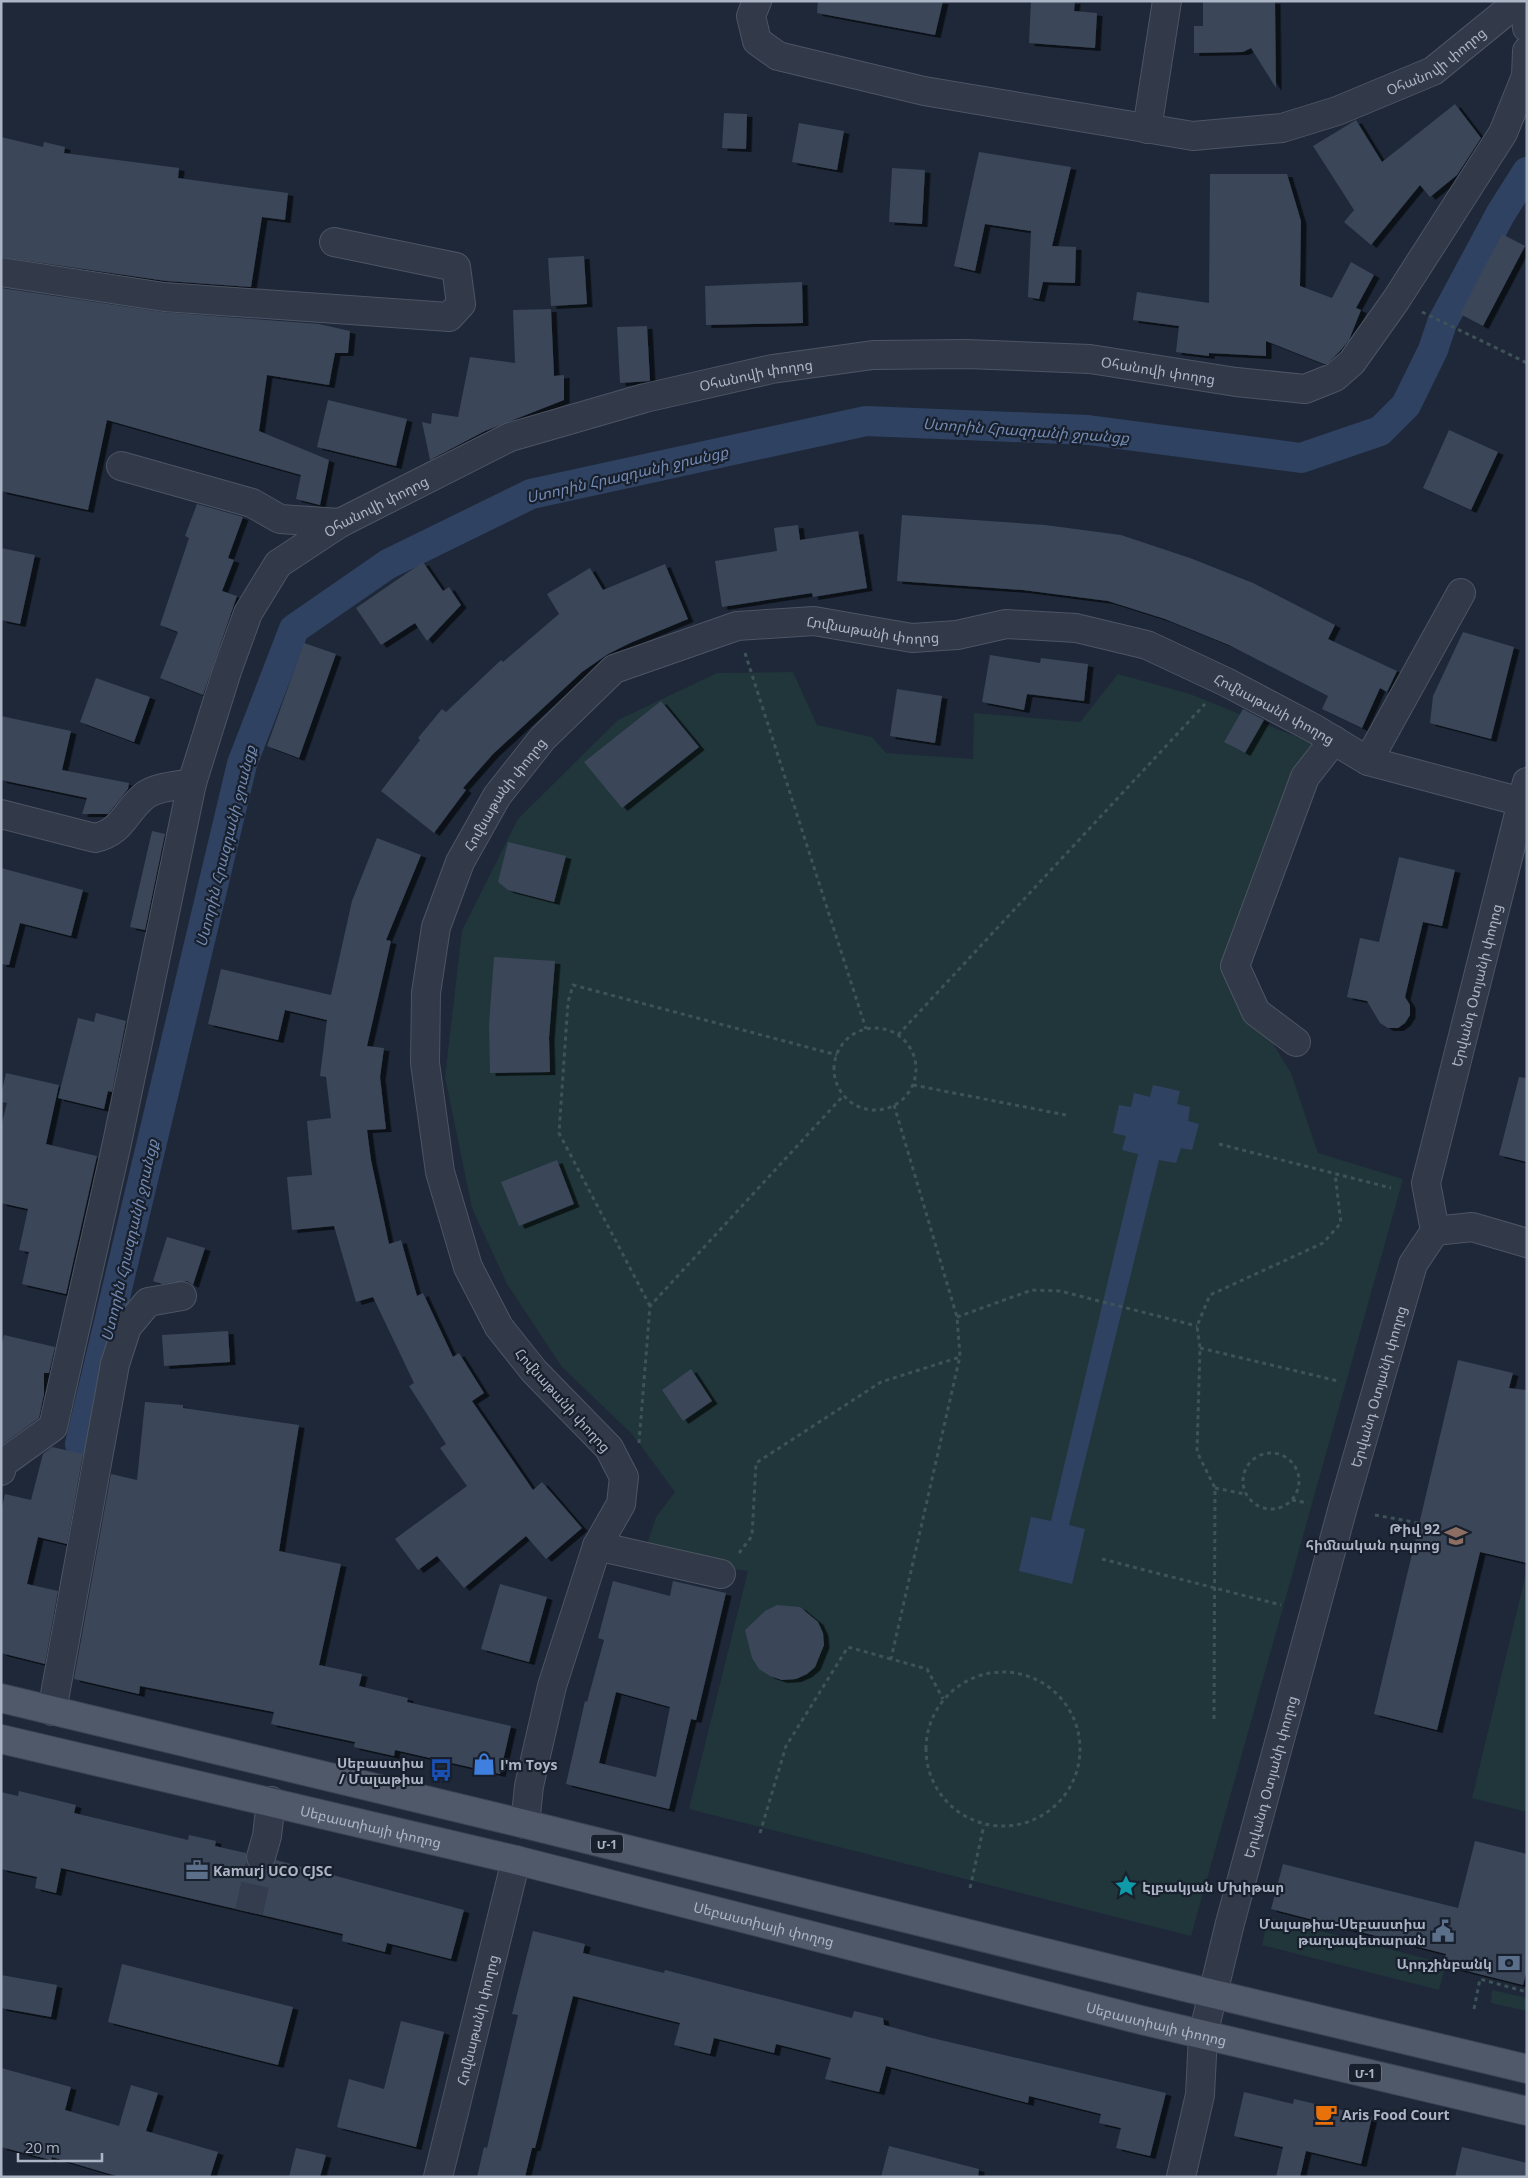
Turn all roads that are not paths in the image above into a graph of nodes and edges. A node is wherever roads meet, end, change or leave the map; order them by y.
1 (1167, 1) edge
2 (1519, 1) edge
3 (1525, 1) edge
4 (754, 8) edge
5 (1527, 28) edge
6 (1527, 51) edge
7 (1147, 129) junction
8 (334, 242) dead end
9 (1, 272) edge
10 (121, 466) dead end
11 (340, 523) junction
12 (1461, 593) dead end
13 (1334, 740) junction
14 (1368, 761) junction
15 (192, 783) junction
16 (1524, 792) edge
17 (1, 814) edge
18 (1296, 1042) dead end
19 (1435, 1231) junction
20 (1527, 1243) edge
21 (182, 1296) dead end
22 (1, 1472) edge
23 (598, 1546) junction
24 (721, 1574) road end
25 (1, 1698) edge
26 (52, 1711) junction
27 (1, 1739) edge
28 (271, 1801) junction
29 (525, 1824) junction
30 (262, 1857) tunnel mouth
31 (516, 1860) junction
32 (1212, 1993) junction
33 (1204, 2035) junction
34 (1527, 2069) edge
35 (1527, 2111) edge
36 (438, 2177) edge
37 (1181, 2177) edge

1 - 7 street
2 - 7 street, Օհանովի փողոց
3 - 5 street
4 - 7 street, Օհանովի փողոց
6 - 11 street, Օհանովի փողոց
8 - 9 street
10 - 11 street
11 - 15 street, Օհանովի փողոց
12 - 14 street
13 - 14 street, Հովնաթանի փողոց
13 - 18 street
13 - 23 street, Հովնաթանի փողոց
14 - 16 street, Հովնաթանի փողոց
15 - 17 street
15 - 22 street, Օհանովի փողոց
16 - 19 street, Երվանդ Օտյանի փողոց
19 - 20 street
19 - 32 street, Երվանդ Օտյանի փողոց
21 - 26 street
23 - 24 street
23 - 29 street
25 - 26 main road, Մ-1
26 - 29 main road, Մ-1
27 - 28 main road, Սեբաստիայի փողոց / Մ-1
28 - 30 street
28 - 31 main road, Սեբաստիայի փողոց / Մ-1
29 - 32 main road, Մ-1
31 - 33 main road, Սեբաստիայի փողոց / Մ-1
31 - 36 street, Հովնաթանի փողոց
32 - 33 street, Երվանդ Օտյանի փողոց
32 - 34 main road, Մ-1
33 - 35 main road, Սեբաստիայի փողոց / Մ-1
33 - 37 street, Երվանդ Օտյանի փողոց

